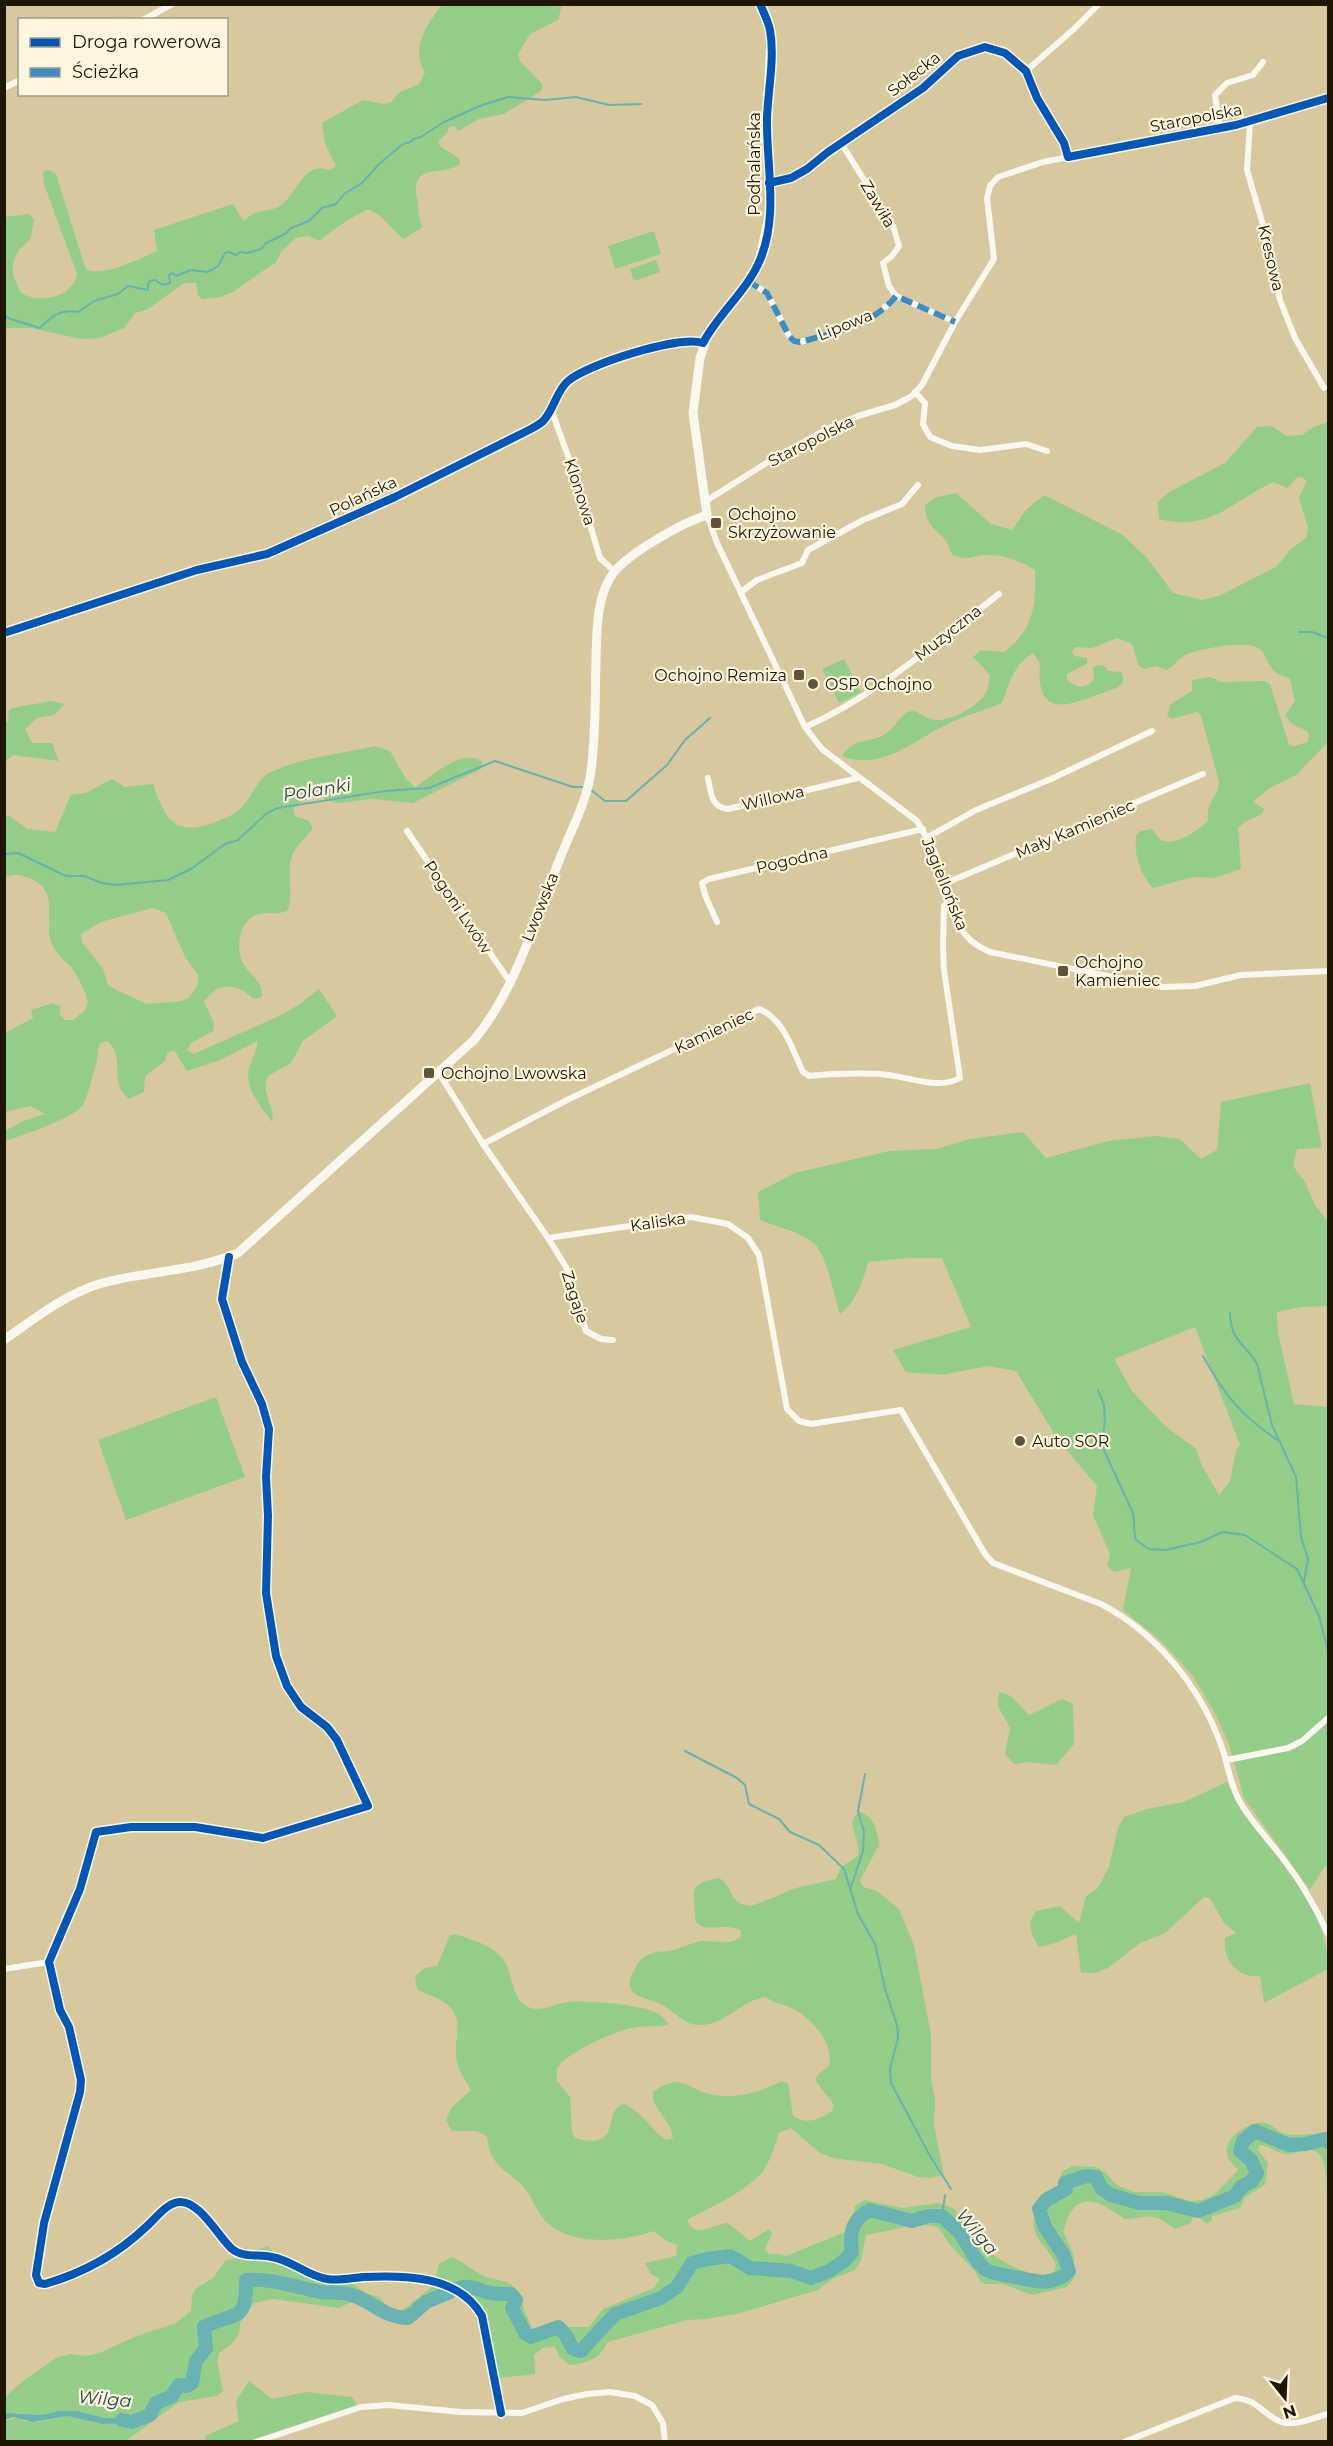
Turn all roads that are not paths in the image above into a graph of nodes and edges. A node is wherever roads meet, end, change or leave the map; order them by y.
1 (172, 4) edge
2 (760, 4) edge
3 (1099, 4) edge
4 (147, 18) edge
5 (1263, 62) dead end
6 (1026, 71) junction
7 (18, 81) edge
8 (4, 88) edge
9 (1329, 98) edge
10 (1250, 121) junction
11 (1220, 128) junction
12 (841, 143) junction
13 (1068, 157) junction
14 (770, 183) junction
15 (748, 280) junction
16 (896, 296) junction
17 (956, 322) junction
18 (703, 343) junction
19 (1324, 387) dead end
20 (915, 392) junction
21 (551, 410) junction
22 (1047, 451) dead end
23 (918, 485) dead end
24 (706, 501) junction
25 (707, 515) junction
26 (614, 571) junction
27 (741, 592) junction
28 (999, 594) dead end
29 (4, 633) edge
30 (805, 727) junction
31 (1152, 731) dead end
32 (1203, 774) dead end
33 (708, 778) dead end
34 (858, 778) junction
35 (923, 829) junction
36 (408, 831) dead end
37 (928, 837) junction
38 (946, 883) junction
39 (951, 899) junction
40 (717, 922) dead end
41 (1329, 971) edge
42 (510, 982) junction
43 (439, 1073) junction
44 (483, 1144) junction
45 (548, 1239) junction
46 (229, 1257) junction
47 (4, 1340) edge
48 (613, 1340) dead end
49 (1329, 1718) edge
50 (1227, 1760) junction
51 (1329, 1934) edge
52 (49, 1962) junction
53 (4, 1969) edge
54 (501, 2413) junction
55 (1329, 2414) edge
56 (256, 2442) edge
57 (664, 2442) edge
58 (1124, 2442) edge

1 - 4 street
2 - 14 street, Podhalańska
3 - 6 street
5 - 11 street
6 - 12 street, Sołecka
6 - 13 street, Sołecka
7 - 8 street
9 - 10 street, Staropolska
10 - 11 street, Staropolska
10 - 19 street, Kresowa
11 - 13 street, Staropolska
12 - 14 street, Sołecka
12 - 16 street, Zawiła
13 - 17 street, Staropolska
14 - 15 street, Podhalańska
15 - 16 street, Lipowa
15 - 18 street, Podhalańska
16 - 17 street
17 - 20 street, Staropolska
18 - 21 street, Polańska
18 - 24 street, Podhalańska
20 - 22 street
20 - 24 street, Staropolska
21 - 26 street, Klonowa
21 - 29 street, Polańska
23 - 27 street
24 - 25 street, Jagiellońska
25 - 26 street, Lwowska
25 - 27 street, Jagiellońska
26 - 42 street, Lwowska
27 - 30 street, Jagiellońska
28 - 30 street, Muzyczna
30 - 34 street, Jagiellońska
31 - 37 street
32 - 38 street, Mały Kamieniec
33 - 34 street, Willowa
34 - 35 street, Jagiellońska
35 - 37 street, Jagiellońska
35 - 40 street, Pogodna
36 - 42 street, Pogoni Lwów
37 - 38 street, Jagiellońska
38 - 39 street, Jagiellońska
39 - 41 street, Jagiellońska
39 - 44 street, Kamieniec
42 - 43 street, Lwowska
43 - 44 street
43 - 46 street, Lwowska
44 - 45 street
45 - 48 street, Zagaje
45 - 50 street, Kaliska
46 - 47 street, Lwowska
46 - 52 street
49 - 50 street
50 - 51 street
52 - 53 street
52 - 54 street
54 - 56 street
54 - 57 street
55 - 58 street

